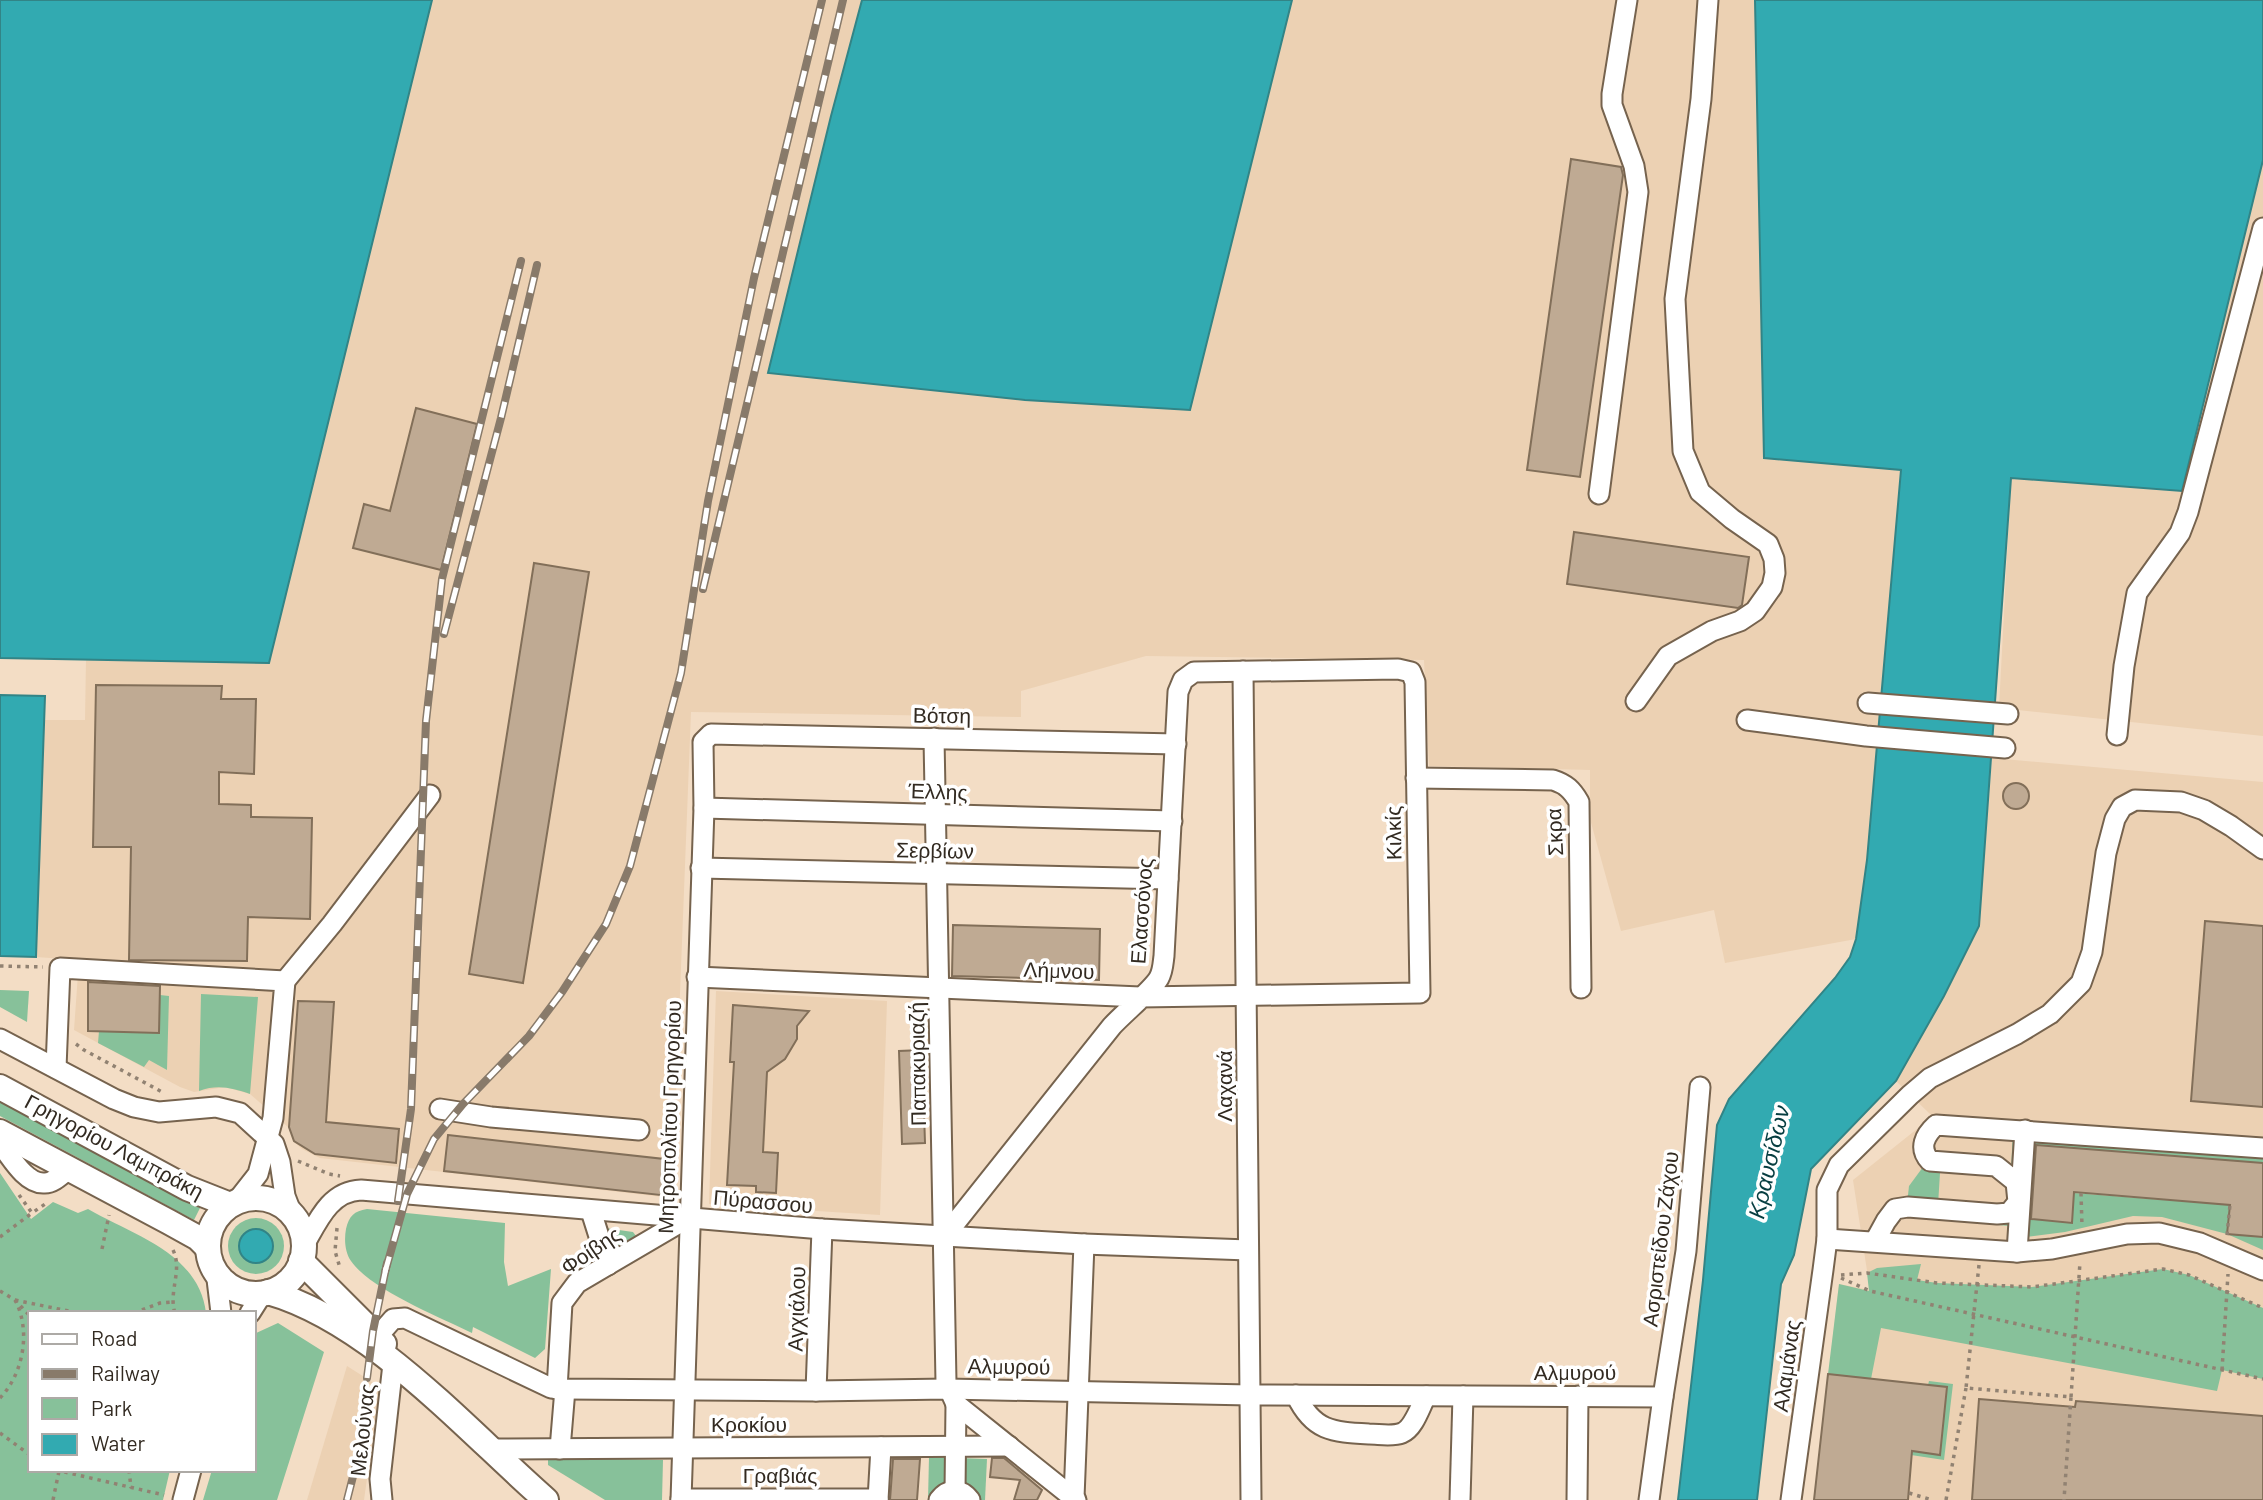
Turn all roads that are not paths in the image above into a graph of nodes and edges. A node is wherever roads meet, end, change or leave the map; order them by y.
1 (1627, 0) edge
2 (1708, 0) edge
3 (2263, 228) edge
4 (1599, 494) dead end
5 (1243, 671) junction
6 (1636, 701) dead end
7 (1868, 703) dead end
8 (2008, 714) dead end
9 (1747, 720) dead end
10 (2118, 735) dead end
11 (707, 736) joint
12 (934, 738) junction
13 (1176, 744) junction
14 (2005, 748) dead end
15 (1416, 778) junction
16 (430, 795) dead end
17 (704, 808) junction
18 (935, 815) junction
19 (1172, 821) junction
20 (2263, 849) edge
21 (701, 868) junction
22 (937, 874) junction
23 (1168, 879) junction
24 (697, 977) junction
25 (285, 981) junction
26 (1581, 988) dead end
27 (939, 989) junction
28 (1420, 993) joint
29 (1247, 996) junction
30 (1140, 997) junction
31 (0, 1039) edge
32 (56, 1069) junction
33 (0, 1087) edge
34 (1700, 1087) dead end
35 (440, 1109) dead end
36 (639, 1130) dead end
37 (2025, 1130) junction
38 (0, 1132) edge
39 (266, 1136) junction
40 (0, 1143) edge
41 (2263, 1147) edge
42 (69, 1169) junction
43 (233, 1204) junction
44 (591, 1211) junction
45 (293, 1217) junction
46 (688, 1218) junction
47 (822, 1229) junction
48 (944, 1237) junction
49 (1827, 1238) junction
50 (1875, 1241) junction
51 (1084, 1244) junction
52 (1248, 1250) junction
53 (2017, 1252) junction
54 (302, 1254) junction
55 (212, 1260) junction
56 (608, 1265) junction
57 (2263, 1269) edge
58 (260, 1300) edge
59 (221, 1311) edge
60 (378, 1336) junction
61 (393, 1364) junction
62 (561, 1389) junction
63 (684, 1391) junction
64 (816, 1391) junction
65 (1078, 1391) junction
66 (1250, 1395) junction
67 (1296, 1395) junction
68 (952, 1396) junction
69 (1426, 1396) junction
70 (1463, 1396) junction
71 (1578, 1396) junction
72 (1663, 1397) junction
73 (954, 1446) junction
74 (1009, 1446) junction
75 (881, 1447) junction
76 (682, 1448) junction
77 (489, 1449) junction
78 (561, 1449) junction
79 (190, 1472) edge
80 (955, 1497) edge
81 (681, 1499) edge
82 (791, 1499) edge
83 (878, 1499) edge
84 (1075, 1499) edge
85 (183, 1500) edge
86 (382, 1500) edge
87 (546, 1500) edge
88 (1251, 1500) edge
89 (1460, 1500) edge
90 (1577, 1500) edge
91 (1649, 1500) edge
92 (1791, 1500) edge

1 - 4 street
2 - 6 street
3 - 10 street
5 - 13 street, Ελασσόνος
5 - 15 street, Κιλκίς
5 - 29 street, Λαχανά
7 - 8 street
9 - 14 street
11 - 12 street, Βότση
11 - 17 street, Μητροπολίτου Γρηγορίου
12 - 13 street, Βότση
12 - 18 street, Παπακυριαζή
13 - 19 street, Ελασσόνος
15 - 26 street, Σκρα
15 - 28 street, Κιλκίς
16 - 25 street
17 - 18 street, Έλλης
17 - 21 street, Μητροπολίτου Γρηγορίου
18 - 19 street, Έλλης
18 - 22 street, Παπακυριαζή
19 - 23 street, Ελασσόνος
20 - 49 street, Αλαμάνας
21 - 22 street, Σερβίων
21 - 24 street, Μητροπολίτου Γρηγορίου
22 - 23 street, Σερβίων
22 - 27 street, Παπακυριαζή
23 - 30 street, Ελασσόνος
24 - 27 street, Λήμνου
24 - 46 street, Μητροπολίτου Γρηγορίου
25 - 32 street
25 - 39 street
27 - 30 street, Λήμνου
27 - 48 street, Παπακυριαζή
28 - 29 street, Λήμνου
29 - 30 street, Λήμνου
29 - 52 street, Λαχανά
30 - 48 street, Ελασσόνος
31 - 32 street
32 - 39 street
33 - 43 main road, Γρηγορίου Λαμπράκη
34 - 72 street, Ασριστείδου Ζάχου
35 - 36 street
37 - 41 street
37 - 50 street
37 - 53 street
38 - 42 main road, Γρηγορίου Λαμπράκη
39 - 43 street
39 - 45 street
40 - 42 street
42 - 55 main road, Γρηγορίου Λαμπράκη
43 - 45 main road
43 - 55 main road
44 - 46 street, Πύρασσου
44 - 54 street, Πύρασσου
44 - 56 street
45 - 54 main road
46 - 47 street, Πύρασσου
46 - 56 street, Φοίβης
46 - 63 street, Μητροπολίτου Γρηγορίου
47 - 48 street, Πύρασσου
47 - 64 street, Αγχιάλου
48 - 51 street, Πύρασσου
48 - 68 street, Παπακυριαζή
49 - 50 street
49 - 92 street, Αλαμάνας
50 - 53 street
51 - 52 street, Πύρασσου
51 - 65 street
52 - 66 street, Λαχανά
53 - 57 street
54 - 58 main road
54 - 60 main road
55 - 58 main road
55 - 59 street
56 - 62 street, Φοίβης
58 - 61 main road
60 - 61 main road
60 - 62 street, Αλμυρού
61 - 77 main road
61 - 86 street, Μελούνας
62 - 63 street, Αλμυρού
62 - 78 street, Φοίβης
63 - 64 street, Αλμυρού
63 - 76 street, Μητροπολίτου Γρηγορίου
64 - 68 street, Αλμυρού
65 - 66 street, Αλμυρού
65 - 68 street, Αλμυρού
65 - 84 street
66 - 67 street, Αλμυρού
66 - 88 street, Λαχανά
67 - 69 street, Αλμυρού
67 - 69 street
68 - 73 street, Παπακυριαζή
68 - 74 street
69 - 70 street, Αλμυρού
70 - 71 street, Αλμυρού
70 - 89 street
71 - 72 street, Αλμυρού
71 - 90 street
72 - 91 street, Ασριστείδου Ζάχου
73 - 74 street, Κροκίου
73 - 75 street, Κροκίου
73 - 80 street, Παπακυριαζή
74 - 84 street
75 - 76 street, Κροκίου
75 - 83 street
76 - 78 street, Κροκίου
76 - 81 street, Μητροπολίτου Γρηγορίου
77 - 78 street, Κροκίου
77 - 87 main road
79 - 85 street
81 - 82 street, Γραβιάς
82 - 83 street, Γραβιάς

